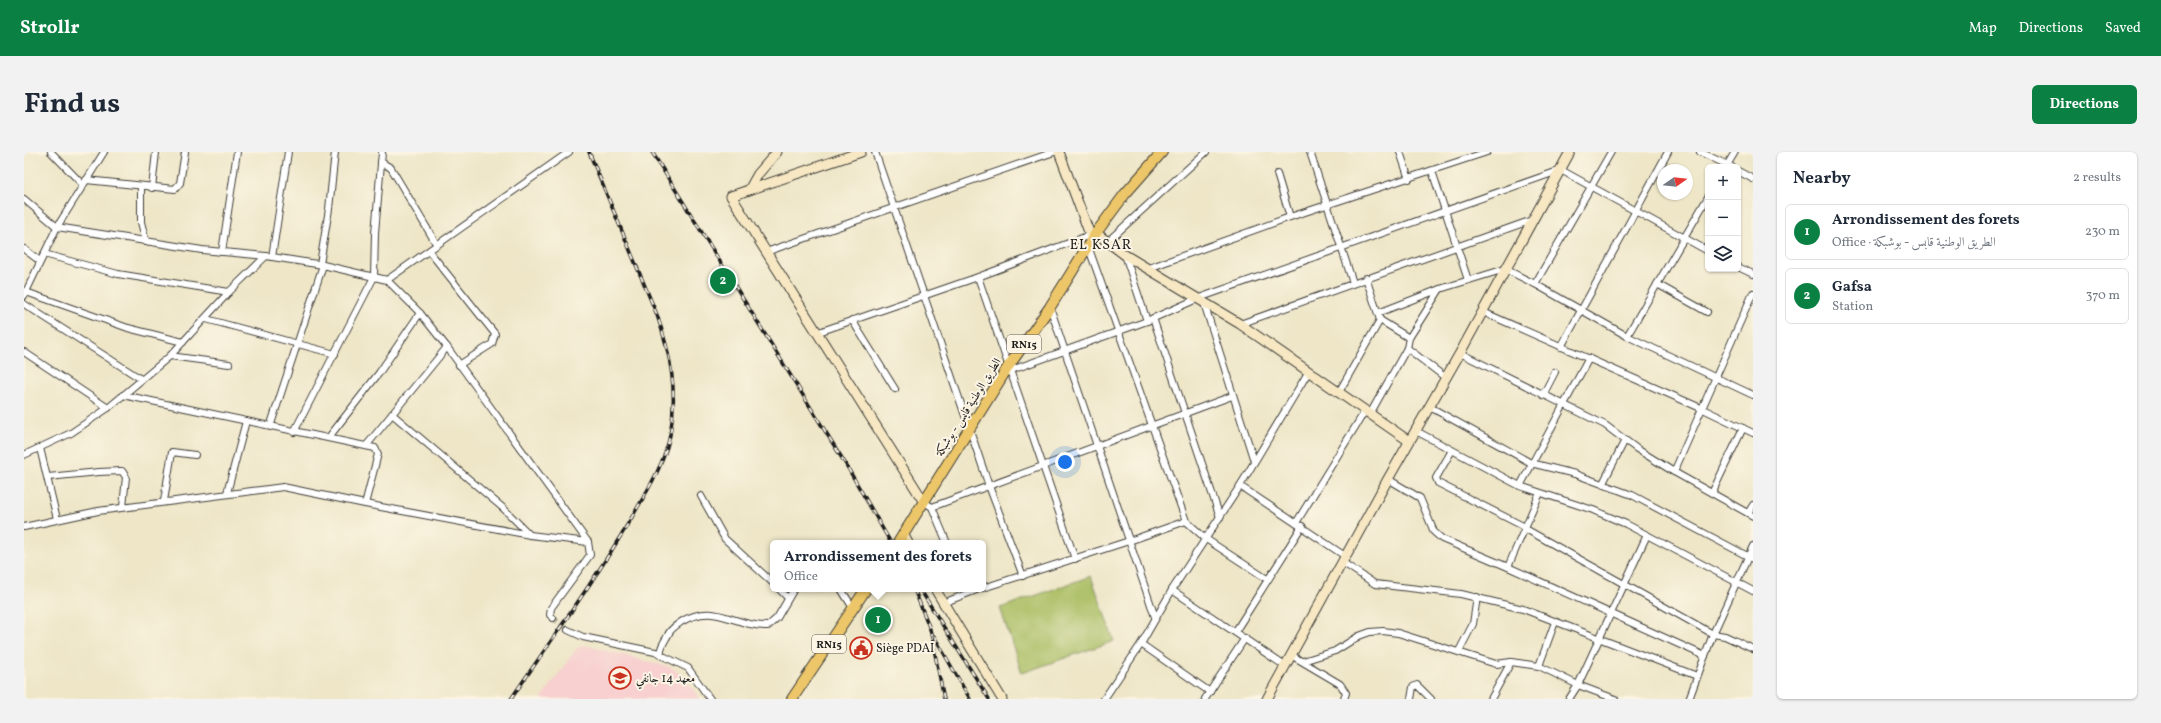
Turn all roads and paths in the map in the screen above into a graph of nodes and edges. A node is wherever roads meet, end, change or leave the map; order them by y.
1 (51, 152) edge
2 (104, 152) edge
3 (156, 152) edge
4 (185, 152) edge
5 (237, 152) edge
6 (288, 152) edge
7 (335, 152) edge
8 (382, 152) edge
9 (569, 152) edge
10 (777, 152) edge
11 (861, 152) edge
12 (875, 152) edge
13 (1054, 152) edge
14 (1059, 152) edge
15 (1162, 152) edge
16 (1206, 152) edge
17 (1310, 152) edge
18 (1400, 152) edge
19 (1465, 152) edge
20 (1487, 152) edge
21 (1570, 152) edge
22 (1612, 152) edge
23 (1668, 152) edge
24 (1700, 152) edge
25 (1735, 152) edge
26 (1467, 159) junction
27 (381, 162) junction
28 (1724, 164) edge
29 (1729, 164) edge
30 (1561, 170) junction
31 (1432, 172) junction
32 (1741, 172) edge
33 (1277, 174) dead end
34 (1409, 179) junction
35 (1753, 179) edge
36 (84, 182) junction
37 (1591, 186) junction
38 (141, 187) junction
39 (152, 188) junction
40 (749, 190) junction
41 (24, 199) edge
42 (1707, 200) edge
43 (1327, 205) junction
44 (894, 207) junction
45 (1444, 211) junction
46 (1636, 212) junction
47 (1290, 217) junction
48 (1532, 220) junction
49 (57, 227) junction
50 (1092, 238) junction
51 (1684, 239) junction
52 (146, 242) junction
53 (1107, 242) junction
54 (437, 245) junction
55 (1456, 246) junction
56 (1341, 247) junction
57 (24, 249) edge
58 (1705, 250) edge
59 (429, 251) junction
60 (222, 252) junction
61 (766, 252) junction
62 (44, 254) junction
63 (1125, 255) junction
64 (269, 257) junction
65 (40, 261) junction
66 (321, 265) junction
67 (1149, 268) junction
68 (1741, 268) edge
69 (1505, 269) junction
70 (1753, 274) edge
71 (374, 277) junction
72 (978, 277) junction
73 (1366, 278) junction
74 (387, 280) junction
75 (1468, 280) junction
76 (1353, 282) junction
77 (1535, 284) junction
78 (1657, 284) junction
79 (1440, 289) junction
80 (229, 292) junction
81 (1753, 293) edge
82 (25, 294) edge
83 (925, 295) junction
84 (1202, 300) junction
85 (24, 304) edge
86 (1050, 307) junction
87 (1581, 311) junction
88 (1483, 312) junction
89 (1707, 312) dead end
90 (420, 313) junction
91 (1378, 313) junction
92 (206, 319) junction
93 (1150, 319) junction
94 (852, 320) junction
95 (1380, 320) junction
96 (1240, 324) junction
97 (1120, 331) junction
98 (816, 333) junction
99 (1627, 336) junction
100 (1409, 338) junction
101 (183, 342) junction
102 (297, 345) junction
103 (447, 347) junction
104 (1561, 347) junction
105 (1407, 348) junction
106 (1065, 350) junction
107 (24, 352) edge
108 (1460, 353) junction
109 (335, 354) junction
110 (170, 356) junction
111 (1589, 358) junction
112 (229, 364) dead end
113 (459, 365) junction
114 (1009, 369) junction
115 (1309, 371) junction
116 (1555, 372) dead end
117 (1446, 378) junction
118 (1714, 378) junction
119 (141, 379) junction
120 (895, 389) dead end
121 (1339, 392) junction
122 (123, 394) junction
123 (1543, 395) junction
124 (1753, 395) edge
125 (1232, 396) junction
126 (1563, 404) junction
127 (1430, 407) junction
128 (108, 408) junction
129 (1703, 409) junction
130 (1185, 412) junction
131 (1368, 412) junction
132 (392, 414) junction
133 (246, 421) junction
134 (1152, 425) junction
135 (270, 427) junction
136 (1743, 428) junction
137 (970, 429) junction
138 (294, 432) junction
139 (1416, 432) junction
140 (1753, 433) edge
141 (328, 437) junction
142 (1625, 440) junction
143 (1409, 441) junction
144 (366, 446) junction
145 (1097, 447) junction
146 (40, 448) junction
147 (1451, 452) junction
148 (24, 455) edge
149 (196, 455) dead end
150 (1254, 461) junction
151 (1531, 463) junction
152 (1042, 466) junction
153 (1674, 472) junction
154 (48, 477) junction
155 (1388, 479) junction
156 (1603, 483) junction
157 (989, 486) junction
158 (1240, 486) junction
159 (1520, 486) junction
160 (227, 493) junction
161 (1540, 493) junction
162 (1712, 493) junction
163 (701, 496) dead end
164 (164, 502) junction
165 (365, 504) junction
166 (928, 504) junction
167 (1753, 505) edge
168 (123, 507) junction
169 (1751, 514) edge
170 (1220, 517) junction
171 (57, 519) junction
172 (1186, 521) junction
173 (1296, 522) junction
174 (1302, 526) junction
175 (24, 527) edge
176 (1525, 528) junction
177 (530, 535) junction
178 (1647, 535) junction
179 (906, 539) edge
180 (1206, 539) junction
181 (946, 540) edge
182 (1129, 541) junction
183 (588, 542) junction
184 (1753, 546) edge
185 (1751, 557) edge
186 (1074, 559) junction
187 (1343, 559) junction
188 (1508, 567) junction
189 (1023, 576) junction
190 (770, 578) edge
191 (1267, 579) junction
192 (1736, 582) junction
193 (1624, 586) junction
194 (986, 587) edge
195 (1172, 590) junction
196 (1753, 591) edge
197 (782, 592) edge
198 (792, 592) edge
199 (843, 592) edge
200 (864, 592) edge
201 (937, 592) edge
202 (964, 592) edge
203 (1477, 597) junction
204 (788, 598) junction
205 (943, 603) junction
206 (853, 608) junction
207 (1611, 613) junction
208 (1156, 617) junction
209 (553, 618) dead end
210 (1555, 622) junction
211 (568, 630) tunnel mouth
212 (1235, 632) junction
213 (1713, 634) junction
214 (1245, 638) junction
215 (1600, 639) junction
216 (1141, 644) junction
217 (1753, 649) edge
218 (1460, 651) junction
219 (660, 653) junction
220 (1291, 655) junction
221 (1705, 656) junction
222 (1303, 661) junction
223 (1511, 662) junction
224 (1285, 666) junction
225 (1539, 666) junction
226 (1697, 676) junction
227 (1578, 685) junction
228 (1210, 692) junction
229 (1105, 697) edge
230 (710, 699) edge
231 (792, 699) edge
232 (1002, 699) edge
233 (1112, 699) edge
234 (1205, 699) edge
235 (1267, 699) edge
236 (1344, 699) edge
237 (1411, 699) edge
238 (1431, 699) edge
239 (1491, 699) edge
240 (1569, 699) edge
241 (1614, 699) edge
242 (1689, 699) edge

1 - 36 street
2 - 36 street
3 - 39 street
4 - 39 street
5 - 60 street
6 - 64 street
7 - 66 street
8 - 27 street
9 - 54 street
10 - 40 street
11 - 40 street
12 - 44 street
13 - 44 street
14 - 50 street
15 - 50 main road, الطريق الوطنية قابس - بوشبكة / RN15
16 - 53 street
17 - 43 street
18 - 34 street
19 - 26 street
20 - 26 street
21 - 30 street
22 - 37 street
23 - 46 street
24 - 28 street
25 - 29 street
26 - 31 street
27 - 54 street
27 - 71 street
30 - 37 street
30 - 45 street
30 - 48 street
31 - 34 street
31 - 45 street
32 - 35 street
33 - 47 street
34 - 43 street
36 - 38 street
36 - 49 street
37 - 46 street
37 - 77 street
38 - 39 street
38 - 52 street
40 - 61 street
41 - 49 street
42 - 51 street
43 - 47 street
43 - 56 street
44 - 61 street
44 - 83 street
45 - 55 street
45 - 56 street
46 - 51 street
46 - 87 street
47 - 67 street
48 - 55 street
48 - 69 street
49 - 52 street
49 - 62 street
50 - 53 street
50 - 72 street
50 - 86 main road, الطريق الوطنية قابس - بوشبكة / RN15
50 - 97 street
51 - 58 street
51 - 78 street
52 - 60 street
53 - 63 street
54 - 59 street
55 - 73 street
55 - 75 street
56 - 76 street
56 - 84 street
57 - 65 street
59 - 74 street
59 - 113 street
60 - 64 street
61 - 98 street
62 - 65 street
62 - 80 street
63 - 67 street
63 - 93 street
64 - 66 street
64 - 80 street
65 - 82 street
66 - 71 street
66 - 102 street
67 - 84 street
68 - 70 street
69 - 75 street
69 - 77 street
69 - 88 street
71 - 74 street
71 - 109 street
72 - 83 street
72 - 114 street
73 - 76 street
73 - 91 street
74 - 90 street
75 - 79 street
76 - 96 street
77 - 87 street
78 - 89 street
78 - 99 street
79 - 91 street
79 - 100 street
80 - 92 street
81 - 118 street
82 - 101 street
83 - 94 street
83 - 137 street
84 - 93 street
84 - 96 street
84 - 125 street
85 - 119 street
86 - 106 street
86 - 114 main road, الطريق الوطنية قابس - بوشبكة / RN15
87 - 99 street
87 - 104 street
88 - 104 street
88 - 108 street
90 - 103 street
90 - 141 street
91 - 95 street
92 - 101 street
92 - 102 street
93 - 97 street
93 - 130 street
94 - 98 street
94 - 120 street
95 - 100 street
95 - 121 street
96 - 115 street
97 - 106 street
97 - 134 street
98 - 166 street
99 - 118 street
100 - 105 street
101 - 110 street
102 - 109 street
102 - 135 street
103 - 113 street
103 - 132 street
104 - 111 street
105 - 117 street
105 - 131 street
106 - 114 street
106 - 145 street
107 - 128 street
108 - 117 street
108 - 123 street
109 - 138 street
110 - 112 street
110 - 119 street
111 - 126 street
111 - 129 street
113 - 183 street
114 - 137 main road, الطريق الوطنية قابس - بوشبكة / RN15
114 - 152 street
115 - 121 street
115 - 150 street
116 - 123 street
117 - 127 street
118 - 124 street
118 - 129 street
119 - 122 street
121 - 131 street
122 - 128 street
122 - 133 street
123 - 126 street
125 - 130 street
125 - 150 street
126 - 142 street
126 - 151 street
127 - 139 street
127 - 151 street
128 - 146 street
129 - 136 street
129 - 153 street
130 - 134 street
130 - 170 street
131 - 143 street
131 - 173 street
132 - 144 street
132 - 177 street
133 - 135 street
133 - 160 street
134 - 145 street
134 - 172 street
135 - 138 street
136 - 140 street
136 - 162 street
137 - 157 street
137 - 166 main road, الطريق الوطنية قابس - بوشبكة / RN15
138 - 141 street
139 - 143 street
139 - 147 street
141 - 144 street
142 - 153 street
142 - 156 street
143 - 155 street
144 - 165 street
145 - 152 street
145 - 182 street
146 - 148 street
146 - 154 street
147 - 159 street
147 - 176 street
149 - 164 street
150 - 158 street
151 - 156 street
151 - 159 street
152 - 157 street
152 - 186 street
153 - 162 street
154 - 168 street
154 - 171 street
155 - 187 street
155 - 188 street
156 - 185 street
157 - 166 street
157 - 189 street
158 - 170 street
158 - 173 street
159 - 161 street
160 - 164 street
160 - 165 street
161 - 176 street
161 - 178 street
162 - 169 street
163 - 190 street
164 - 168 street
165 - 177 street
166 - 179 main road, الطريق الوطنية قابس - بوشبكة / RN15
166 - 181 street
167 - 169 street
168 - 171 street
170 - 180 street
171 - 175 street
172 - 180 street
172 - 182 street
173 - 174 street
174 - 187 street
174 - 191 street
176 - 188 street
176 - 193 street
177 - 183 street
178 - 192 street
178 - 193 street
180 - 191 street
180 - 195 street
182 - 186 street
182 - 208 street
183 - 209 street
184 - 185 street
185 - 192 street
186 - 189 street
187 - 203 street
187 - 220 street
188 - 207 street
189 - 194 street
191 - 212 street
192 - 196 street
192 - 213 street
193 - 207 street
193 - 213 street
195 - 208 street
195 - 212 street
197 - 204 street
198 - 204 street
199 - 206 street
200 - 206 main road, RN15
201 - 205 street
202 - 205 street
203 - 210 street
203 - 218 street
204 - 219 street
205 - 232 street
206 - 231 main road, RN15
207 - 215 street
207 - 221 street
208 - 216 street
210 - 215 street
210 - 225 street
211 - 219 street
212 - 214 street
213 - 217 street
213 - 221 street
214 - 224 street
214 - 228 street
215 - 226 street
215 - 227 street
216 - 228 street
216 - 229 street
218 - 222 street
218 - 223 street
219 - 230 street
220 - 222 street
220 - 224 street
221 - 226 street
222 - 236 street
223 - 225 street
223 - 239 street
224 - 235 street
225 - 227 street
226 - 242 street
227 - 240 street
227 - 241 street
228 - 234 street
229 - 233 street
237 - 238 street

